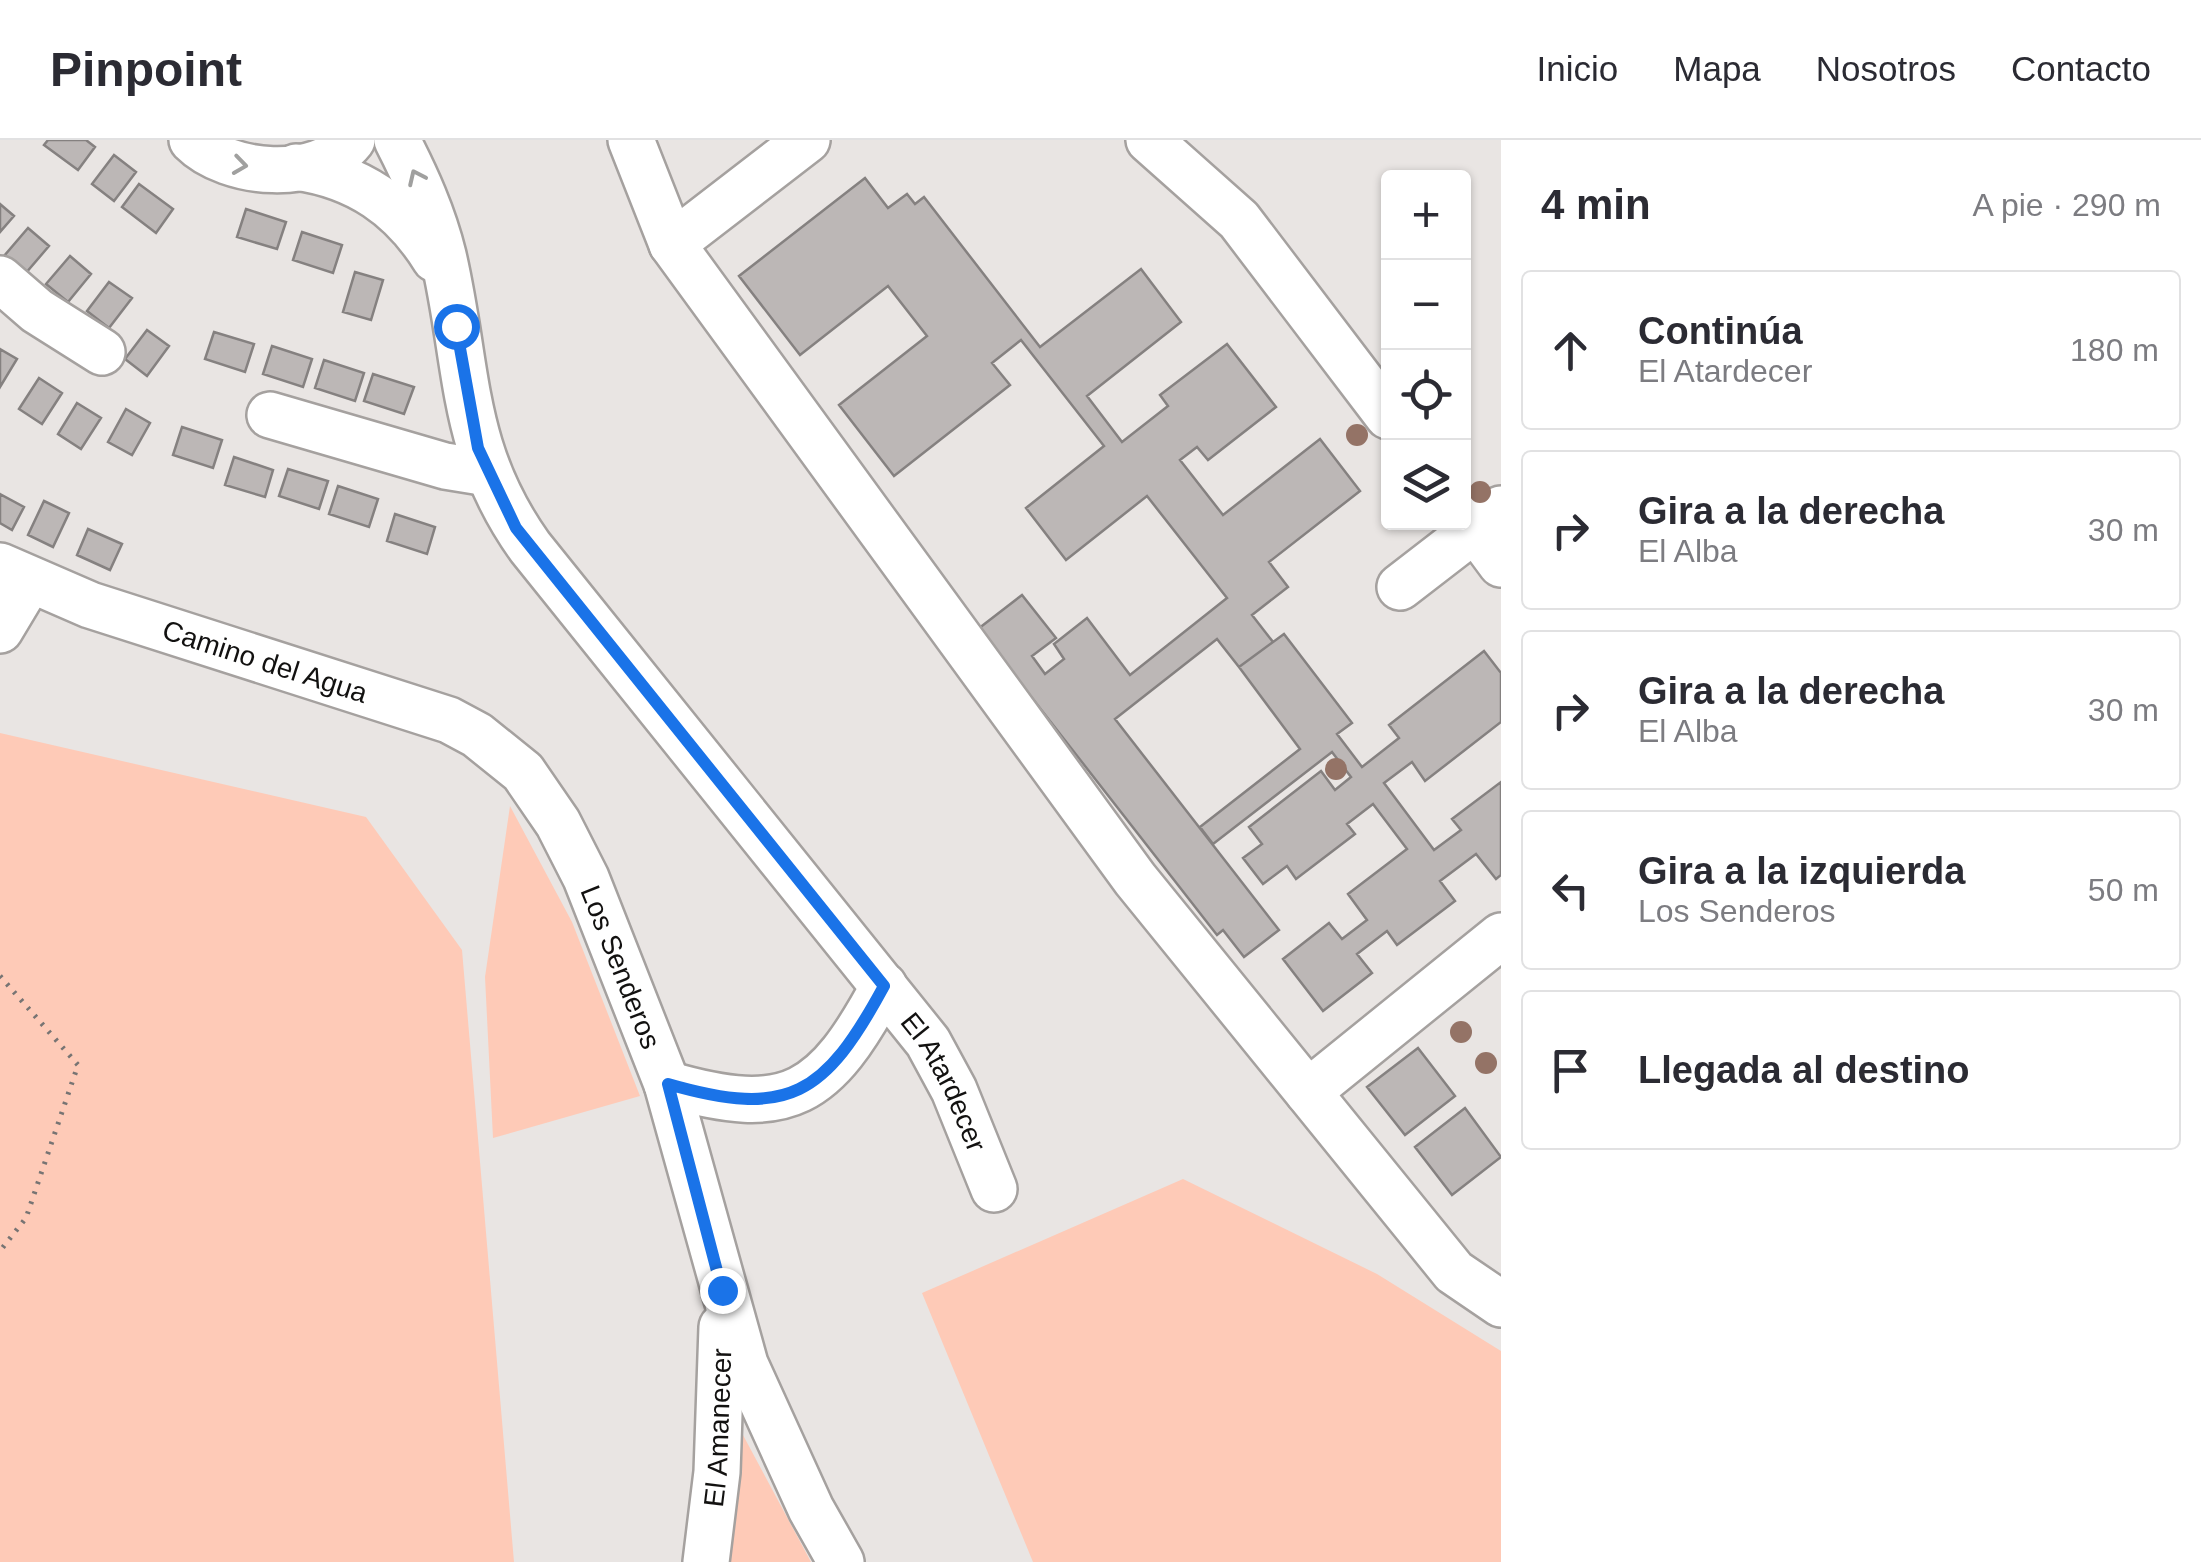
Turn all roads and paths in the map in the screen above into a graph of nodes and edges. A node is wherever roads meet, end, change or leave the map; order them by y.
1 (192, 140) edge
2 (352, 140) edge
3 (397, 140) edge
4 (632, 140) edge
5 (806, 140) edge
6 (1149, 140) edge
7 (296, 166) junction
8 (672, 244) junction
9 (0, 279) edge
10 (448, 283) junction
11 (102, 352) dead end
12 (1381, 407) edge
13 (270, 415) dead end
14 (488, 473) junction
15 (1480, 517) edge
16 (1501, 564) edge
17 (15, 573) edge
18 (1400, 588) dead end
19 (0, 630) edge
20 (524, 772) joint
21 (1501, 936) edge
22 (0, 976) edge
23 (884, 986) junction
24 (668, 1084) junction
25 (1308, 1092) junction
26 (994, 1189) dead end
27 (0, 1251) edge
28 (722, 1290) junction
29 (1501, 1304) edge
30 (706, 1562) edge
31 (841, 1562) edge

1 -> 7 street, El Atardecer
2 - 7 street, El Atardecer
10 -> 3 street, El Atardecer
4 - 8 street
5 - 8 street
6 - 12 street
7 - 10 street, El Atardecer
8 - 25 street
9 - 11 street
10 - 14 street, El Atardecer
13 - 14 street
14 - 23 street, El Atardecer
15 - 16 street
15 - 18 street
17 - 19 street
17 - 20 street, Camino del Agua
20 - 24 street, Los Senderos
21 - 25 street
22 - 27 path
23 - 24 street
23 - 26 street, El Atardecer
24 - 28 street, Los Senderos
25 - 29 street
28 - 30 street, El Amanecer
28 - 31 street, Los Senderos

